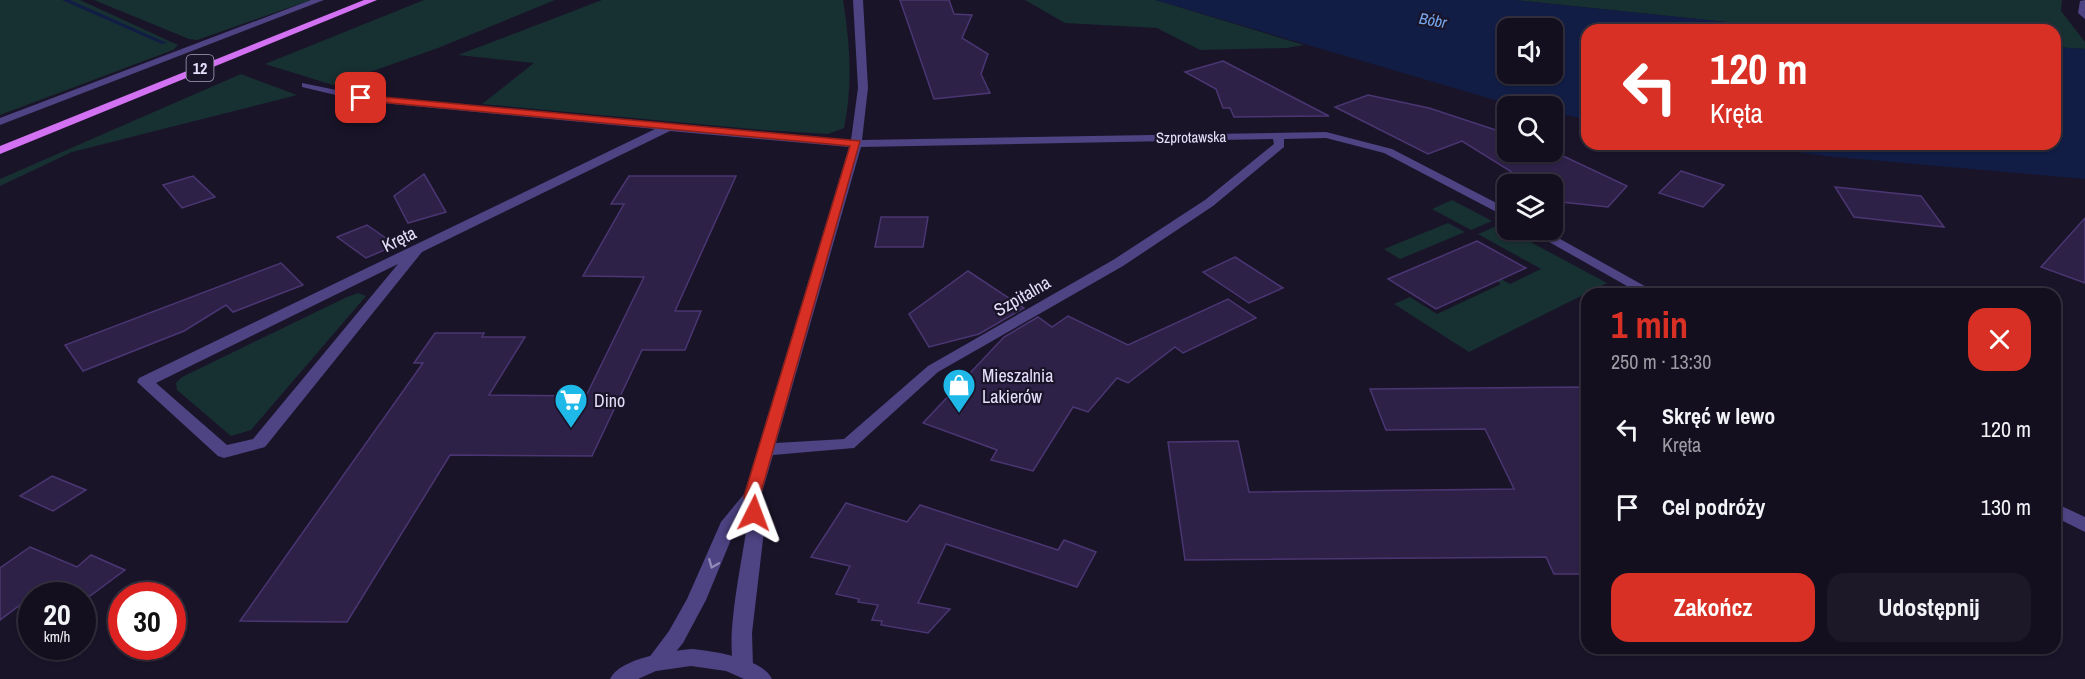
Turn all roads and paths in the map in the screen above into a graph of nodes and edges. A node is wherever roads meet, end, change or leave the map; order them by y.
1 (319, 0) edge
2 (372, 0) edge
3 (858, 0) edge
4 (2085, 2) edge
5 (2085, 16) edge
6 (306, 85) dead end
7 (0, 122) edge
8 (668, 127) junction
9 (1278, 136) junction
10 (856, 144) junction
11 (0, 150) edge
12 (1497, 208) edge
13 (1553, 240) edge
14 (416, 250) junction
15 (1641, 288) edge
16 (765, 450) junction
17 (752, 496) junction
18 (2061, 512) edge
19 (2085, 525) edge
20 (655, 663) junction
21 (743, 666) junction
22 (620, 679) edge
23 (762, 679) edge

1 - 7 street
2 - 11 main road, 12
3 - 10 street
4 - 5 street
6 - 8 street
8 - 10 street
8 - 14 street, Kręta
9 - 10 street, Szprotawska
9 - 12 street, Szprotawska
9 - 16 street, Szpitalna
10 - 16 street
13 - 15 street
14 - 14 street, Kręta
16 - 17 street
17 -> 20 street
17 - 21 street
18 - 19 street
20 - 21 street
20 - 22 street
21 - 23 street

